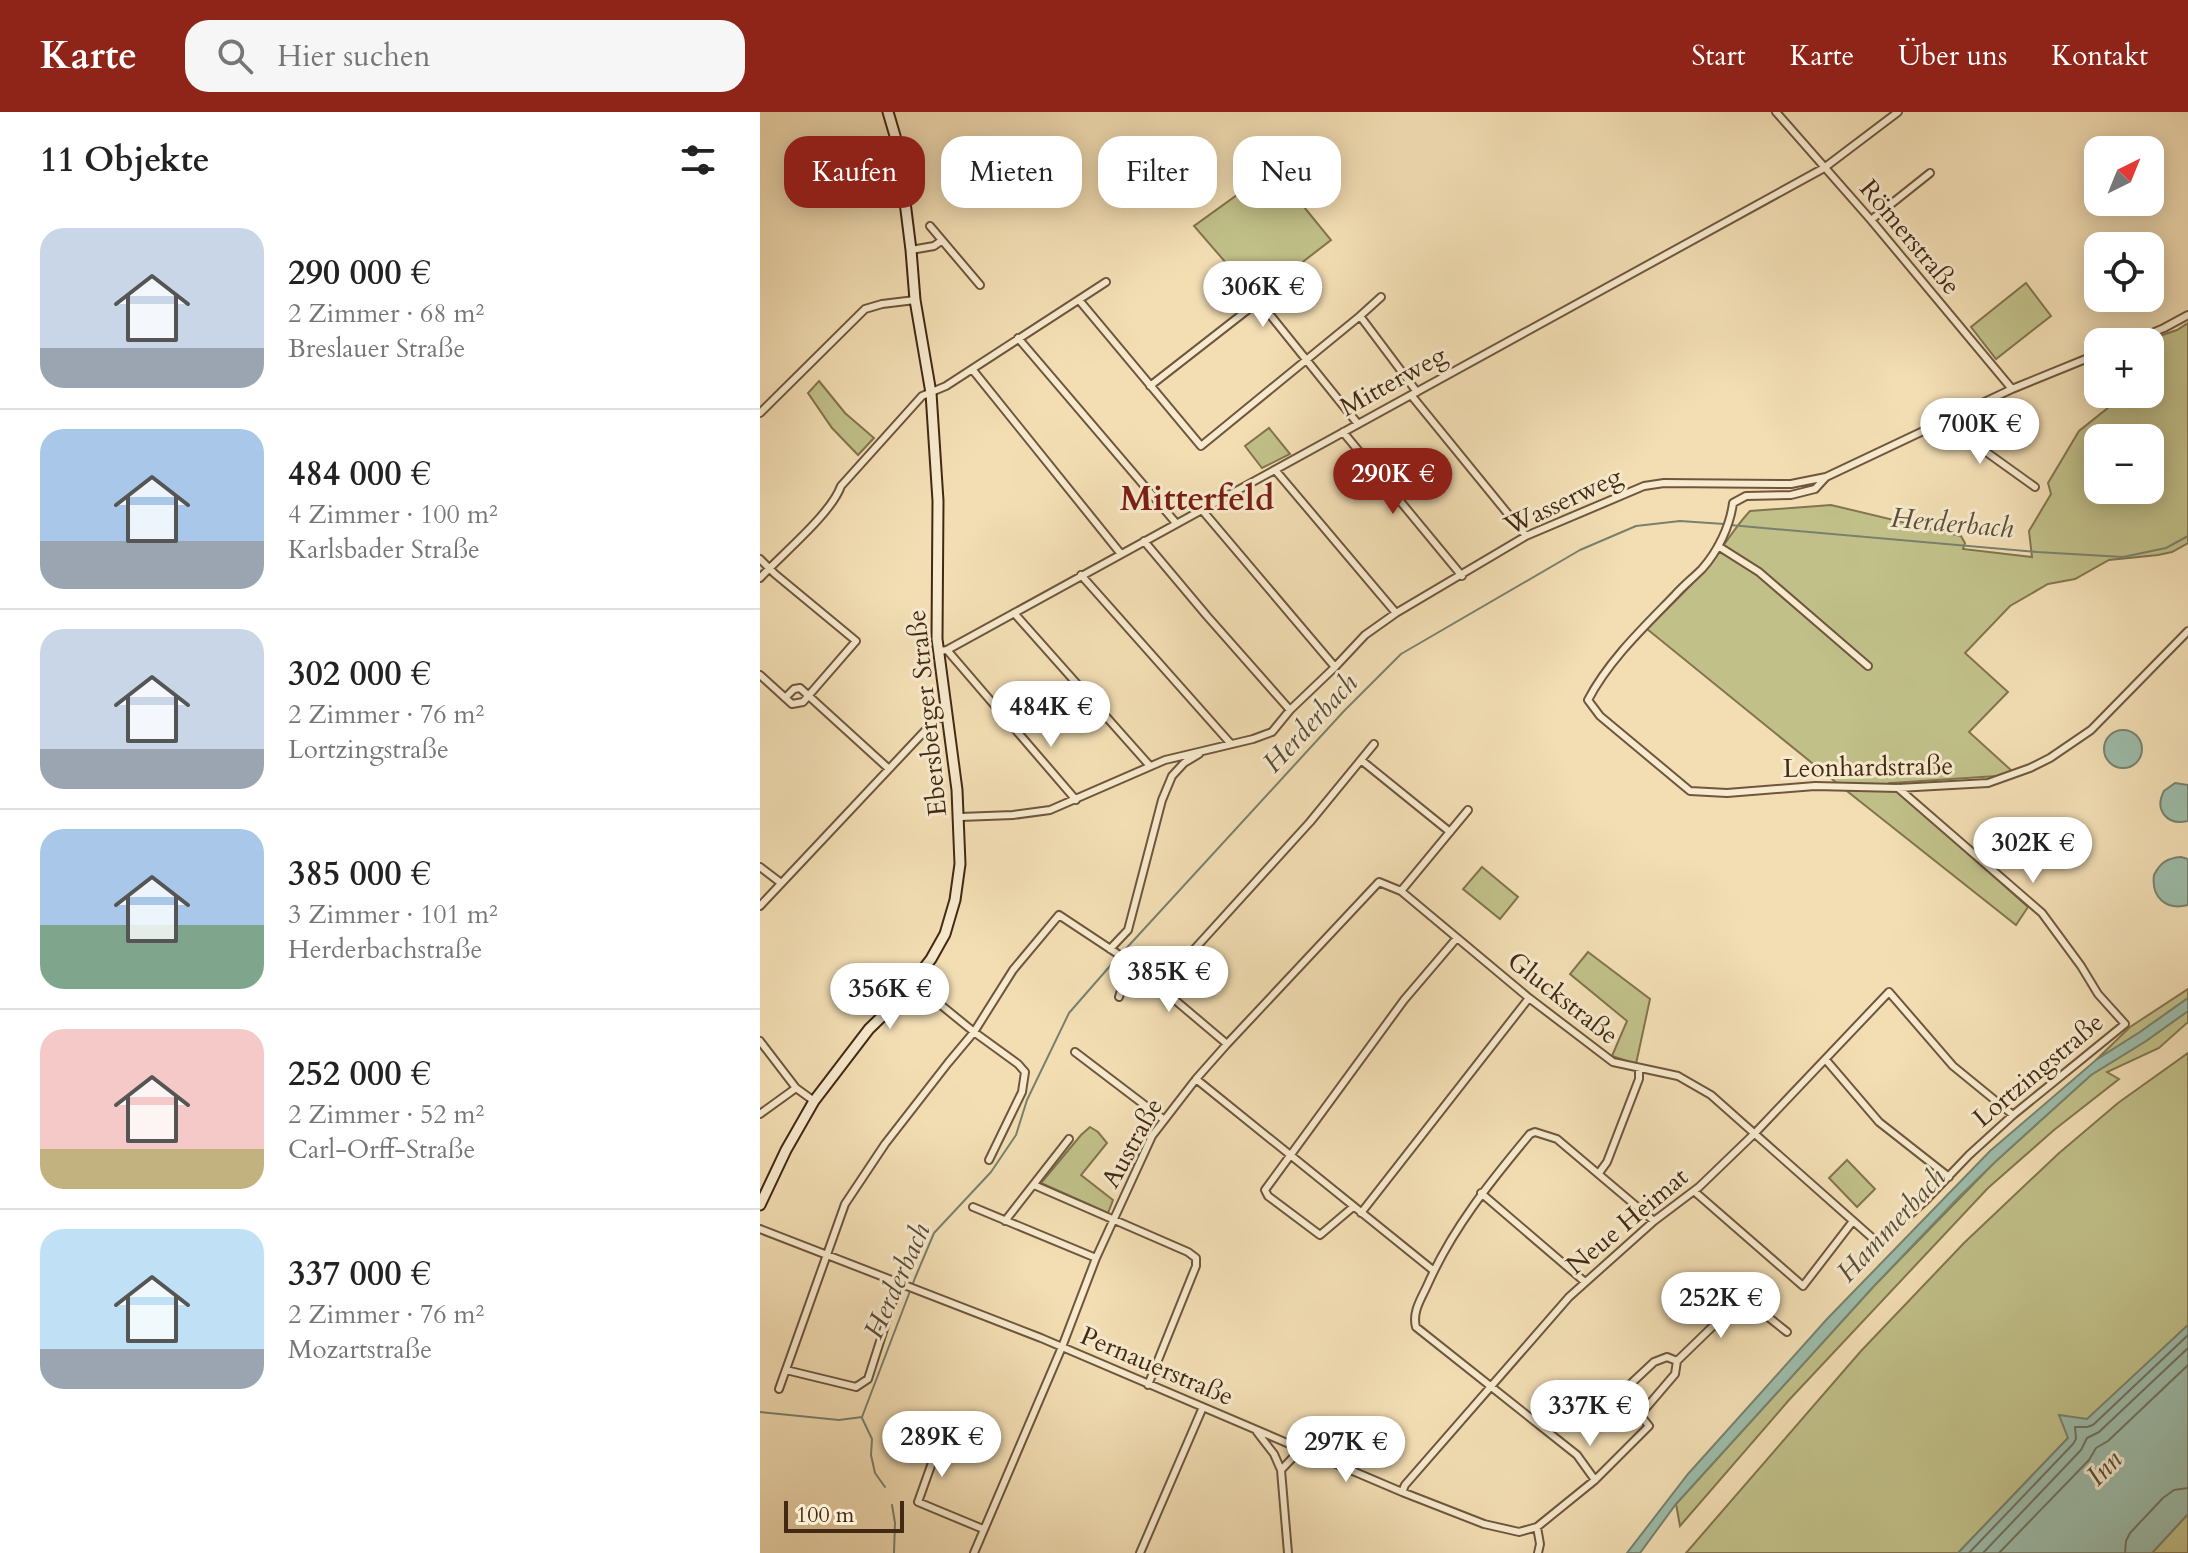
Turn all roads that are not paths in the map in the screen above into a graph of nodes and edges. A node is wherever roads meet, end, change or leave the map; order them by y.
1 (888, 112) edge
2 (1776, 112) edge
3 (1898, 112) edge
4 (1824, 168) junction
5 (1930, 173) dead end
6 (1871, 220) junction
7 (930, 226) dead end
8 (941, 241) junction
9 (911, 250) junction
10 (1106, 282) dead end
11 (980, 285) dead end
12 (1381, 297) dead end
13 (915, 300) junction
14 (1079, 300) junction
15 (2188, 315) edge
16 (1360, 316) junction
17 (2164, 328) edge
18 (1018, 338) junction
19 (1307, 360) junction
20 (2084, 360) edge
21 (972, 369) junction
22 (1150, 386) junction
23 (2012, 389) junction
24 (931, 393) junction
25 (1414, 393) junction
26 (760, 413) edge
27 (1943, 421) junction
28 (1358, 424) junction
29 (1343, 432) junction
30 (1276, 471) junction
31 (1826, 477) junction
32 (2035, 487) dead end
33 (1202, 510) junction
34 (1176, 523) junction
35 (1526, 536) junction
36 (1144, 541) junction
37 (1718, 546) junction
38 (1121, 554) junction
39 (760, 559) edge
40 (769, 568) junction
41 (1081, 575) junction
42 (1462, 576) junction
43 (760, 578) edge
44 (1014, 613) junction
45 (1396, 613) junction
46 (2188, 631) edge
47 (943, 651) junction
48 (1868, 666) dead end
49 (1335, 667) junction
50 (760, 675) edge
51 (809, 695) junction
52 (785, 698) junction
53 (1290, 710) junction
54 (947, 718) junction
55 (1231, 744) junction
56 (1374, 744) dead end
57 (1205, 750) junction
58 (1361, 760) junction
59 (1150, 766) junction
60 (889, 769) junction
61 (1898, 788) junction
62 (1076, 800) junction
63 (1468, 810) dead end
64 (960, 817) junction
65 (1450, 832) junction
66 (760, 867) edge
67 (781, 883) junction
68 (1401, 891) junction
69 (760, 906) edge
70 (1456, 939) junction
71 (1110, 949) junction
72 (1129, 962) junction
73 (914, 983) junction
74 (1160, 987) junction
75 (1119, 997) dead end
76 (1529, 998) junction
77 (974, 1032) junction
78 (760, 1041) edge
79 (1227, 1044) junction
80 (1075, 1052) dead end
81 (1826, 1060) junction
82 (1639, 1068) junction
83 (1196, 1079) junction
84 (796, 1088) junction
85 (814, 1101) junction
86 (760, 1114) edge
87 (2013, 1115) junction
88 (1163, 1119) junction
89 (1755, 1133) junction
90 (1069, 1139) dead end
91 (1290, 1156) junction
92 (989, 1160) dead end
93 (1599, 1173) junction
94 (1949, 1177) junction
95 (1034, 1185) junction
96 (1695, 1192) junction
97 (1481, 1193) junction
98 (760, 1205) edge
99 (973, 1207) dead end
100 (1353, 1207) junction
101 (1361, 1213) junction
102 (1114, 1220) junction
103 (1005, 1221) junction
104 (1654, 1221) junction
105 (1853, 1221) junction
106 (760, 1229) edge
107 (1878, 1243) joint
108 (827, 1255) junction
109 (1096, 1258) junction
110 (1434, 1271) junction
111 (1585, 1282) junction
112 (901, 1283) junction
113 (1787, 1332) dead end
114 (1062, 1347) junction
115 (1677, 1361) junction
116 (786, 1370) junction
117 (1148, 1385) junction
118 (1492, 1386) junction
119 (779, 1389) dead end
120 (1203, 1407) junction
121 (1640, 1415) junction
122 (1255, 1429) junction
123 (938, 1446) dead end
124 (1301, 1449) junction
125 (1281, 1470) junction
126 (1595, 1480) junction
127 (1402, 1492) junction
128 (1537, 1527) junction
129 (983, 1529) junction
130 (975, 1550) edge
131 (983, 1553) edge
132 (1140, 1553) edge
133 (1288, 1553) edge
134 (1538, 1553) edge

1 - 9 street, Ebersberger Straße
2 - 4 street, Römerstraße
3 - 4 street, Mitterweg
4 - 6 street, Römerstraße
4 - 25 street, Mitterweg
5 - 6 street
6 - 23 street, Römerstraße
7 - 8 street
8 - 9 street
8 - 11 street
9 - 13 street, Ebersberger Straße
10 - 14 street
12 - 16 street
13 - 24 street, Ebersberger Straße
13 - 26 street
14 - 18 street
14 - 22 street
15 - 17 street
16 - 19 street
16 - 25 street
18 - 21 street
18 - 34 street
19 - 22 street
19 - 22 street
19 - 28 street
20 - 23 street
21 - 24 street
21 - 38 street
23 - 27 street
24 - 40 street
24 - 47 street, Ebersberger Straße
25 - 28 street, Mitterweg
25 - 35 street
27 - 31 street
27 - 32 street
28 - 29 street, Mitterweg
29 - 30 street, Mitterweg
29 - 42 street
30 - 33 street, Mitterweg
30 - 45 street
31 - 35 street, Wasserweg
31 - 37 street
33 - 34 street, Mitterweg
33 - 49 street
34 - 36 street, Mitterweg
35 - 42 street, Wasserweg
36 - 38 street, Mitterweg
36 - 53 street
37 - 48 street
37 - 61 street, Leonhardstraße
38 - 41 street, Mitterweg
39 - 40 street
40 - 43 street
40 - 51 street
41 - 44 street, Mitterweg
41 - 55 street
42 - 45 street, Wasserweg
44 - 47 street, Mitterweg
44 - 59 street
45 - 49 street, Wasserweg
46 - 61 street, Leonhardstraße
47 - 54 street, Ebersberger Straße
47 - 62 street
49 - 53 street, Wasserweg
50 - 52 street
51 - 52 street
51 - 52 street
51 - 60 street
53 - 55 street, Wasserweg
54 - 60 street
54 - 64 street, Ebersberger Straße
55 - 57 street, Wasserweg
56 - 58 street
57 - 59 street, Wasserweg
57 - 71 street
58 - 65 street
58 - 74 street
59 - 62 street, Wasserweg
60 - 67 street
61 - 87 street, Lortzingstraße
62 - 64 street, Wasserweg
63 - 65 street
64 - 73 street, Ebersberger Straße
65 - 68 street
66 - 67 street
67 - 69 street
68 - 70 street, Gluckstraße
68 - 79 street, Austraße
70 - 76 street, Gluckstraße
70 - 91 street
71 - 72 street
71 - 77 street
72 - 74 street
72 - 75 street
73 - 77 street
73 - 85 street, Ebersberger Straße
74 - 79 street
76 - 82 street, Gluckstraße
76 - 101 street
77 - 92 street
77 - 108 street
78 - 84 street
79 - 83 street, Austraße
80 - 88 street
81 - 87 street, Neue Heimat
81 - 89 street, Neue Heimat
81 - 94 street
82 - 89 street, Gluckstraße
82 - 93 street
83 - 88 street, Austraße
83 - 91 street
84 - 85 street
84 - 86 street
85 - 98 street, Ebersberger Straße
87 - 94 street, Lortzingstraße
88 - 102 street, Austraße
89 - 96 street, Neue Heimat
89 - 105 street, Gluckstraße
90 - 95 street
91 - 100 street
91 - 100 street
93 - 97 street
93 - 104 street
94 - 107 street, Lortzingstraße
95 - 102 street
95 - 103 street
96 - 104 street, Neue Heimat
96 - 105 street
97 - 110 street
97 - 111 street
99 - 103 street
100 - 101 street
101 - 110 street
102 - 109 street, Austraße
102 - 117 street
103 - 109 street
104 - 111 street, Neue Heimat
105 - 107 street, Gluckstraße
106 - 108 street, Pernauerstraße
108 - 112 street, Pernauerstraße
108 - 116 street
109 - 114 street, Austraße
110 - 118 street
111 - 118 street, Neue Heimat
112 - 114 street, Pernauerstraße
112 - 116 street
113 - 115 street
114 - 117 street, Pernauerstraße
114 - 129 street, Austraße
115 - 121 street
115 - 121 street
116 - 119 street
117 - 120 street, Pernauerstraße
118 - 126 street
118 - 127 street, Neue Heimat
120 - 122 street, Pernauerstraße
120 - 132 street
121 - 126 street
122 - 124 street, Pernauerstraße
122 - 125 street
123 - 129 street
124 - 125 street
124 - 127 street, Pernauerstraße
125 - 133 street
126 - 128 street
127 - 128 street, Pernauerstraße
128 - 134 street
129 - 130 street, Austraße
130 - 131 street

